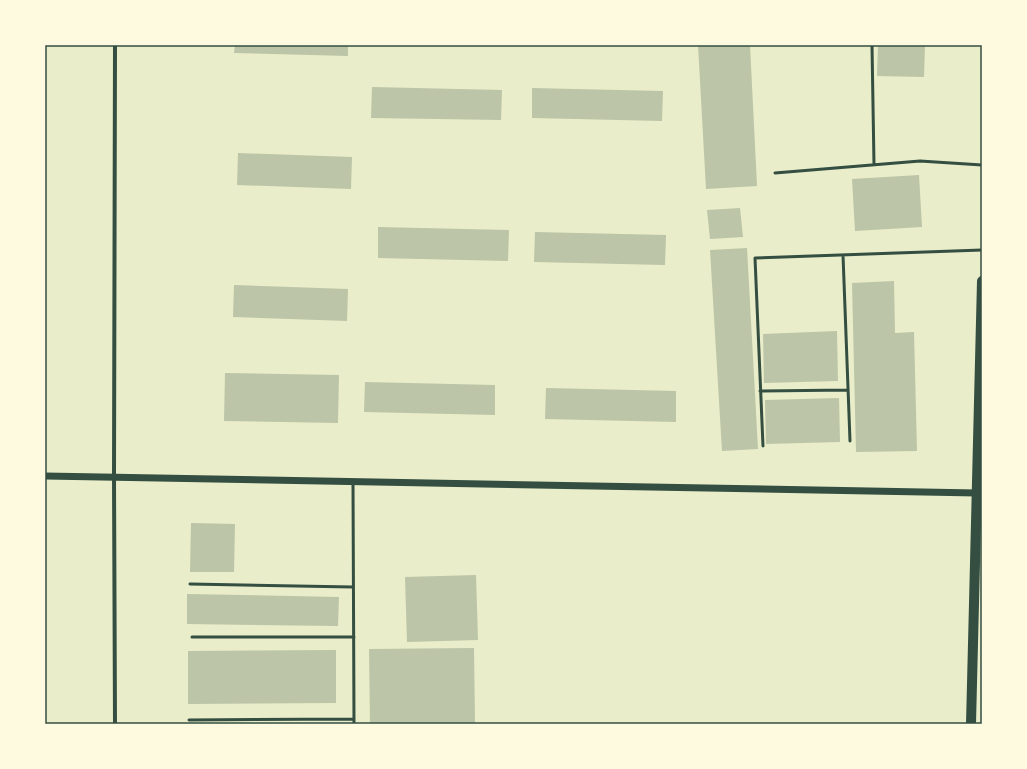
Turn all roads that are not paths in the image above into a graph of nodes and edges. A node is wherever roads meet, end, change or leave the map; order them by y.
1 (115, 45) edge
2 (872, 45) edge
3 (874, 165) junction
4 (982, 165) edge
5 (775, 173) dead end
6 (982, 250) edge
7 (843, 255) junction
8 (982, 281) edge
9 (848, 390) junction
10 (760, 392) junction
11 (850, 441) dead end
12 (763, 446) dead end
13 (45, 476) edge
14 (114, 478) junction
15 (353, 482) junction
16 (979, 493) edge
17 (190, 584) dead end
18 (353, 587) junction
19 (192, 637) dead end
20 (354, 637) junction
21 (354, 719) junction
22 (189, 720) dead end
23 (115, 724) edge
24 (354, 724) edge
25 (971, 724) edge

1 - 14 street
2 - 3 lane
3 - 4 lane
3 - 5 lane
6 - 7 lane
7 - 9 lane
7 - 10 lane
8 - 16 main road
9 - 10 lane
9 - 11 lane
10 - 12 lane
13 - 14 street
14 - 15 street
14 - 23 street
15 - 16 street
15 - 18 lane
16 - 25 main road
17 - 18 lane
18 - 20 lane
19 - 20 lane
20 - 21 lane
21 - 22 lane
21 - 24 lane

